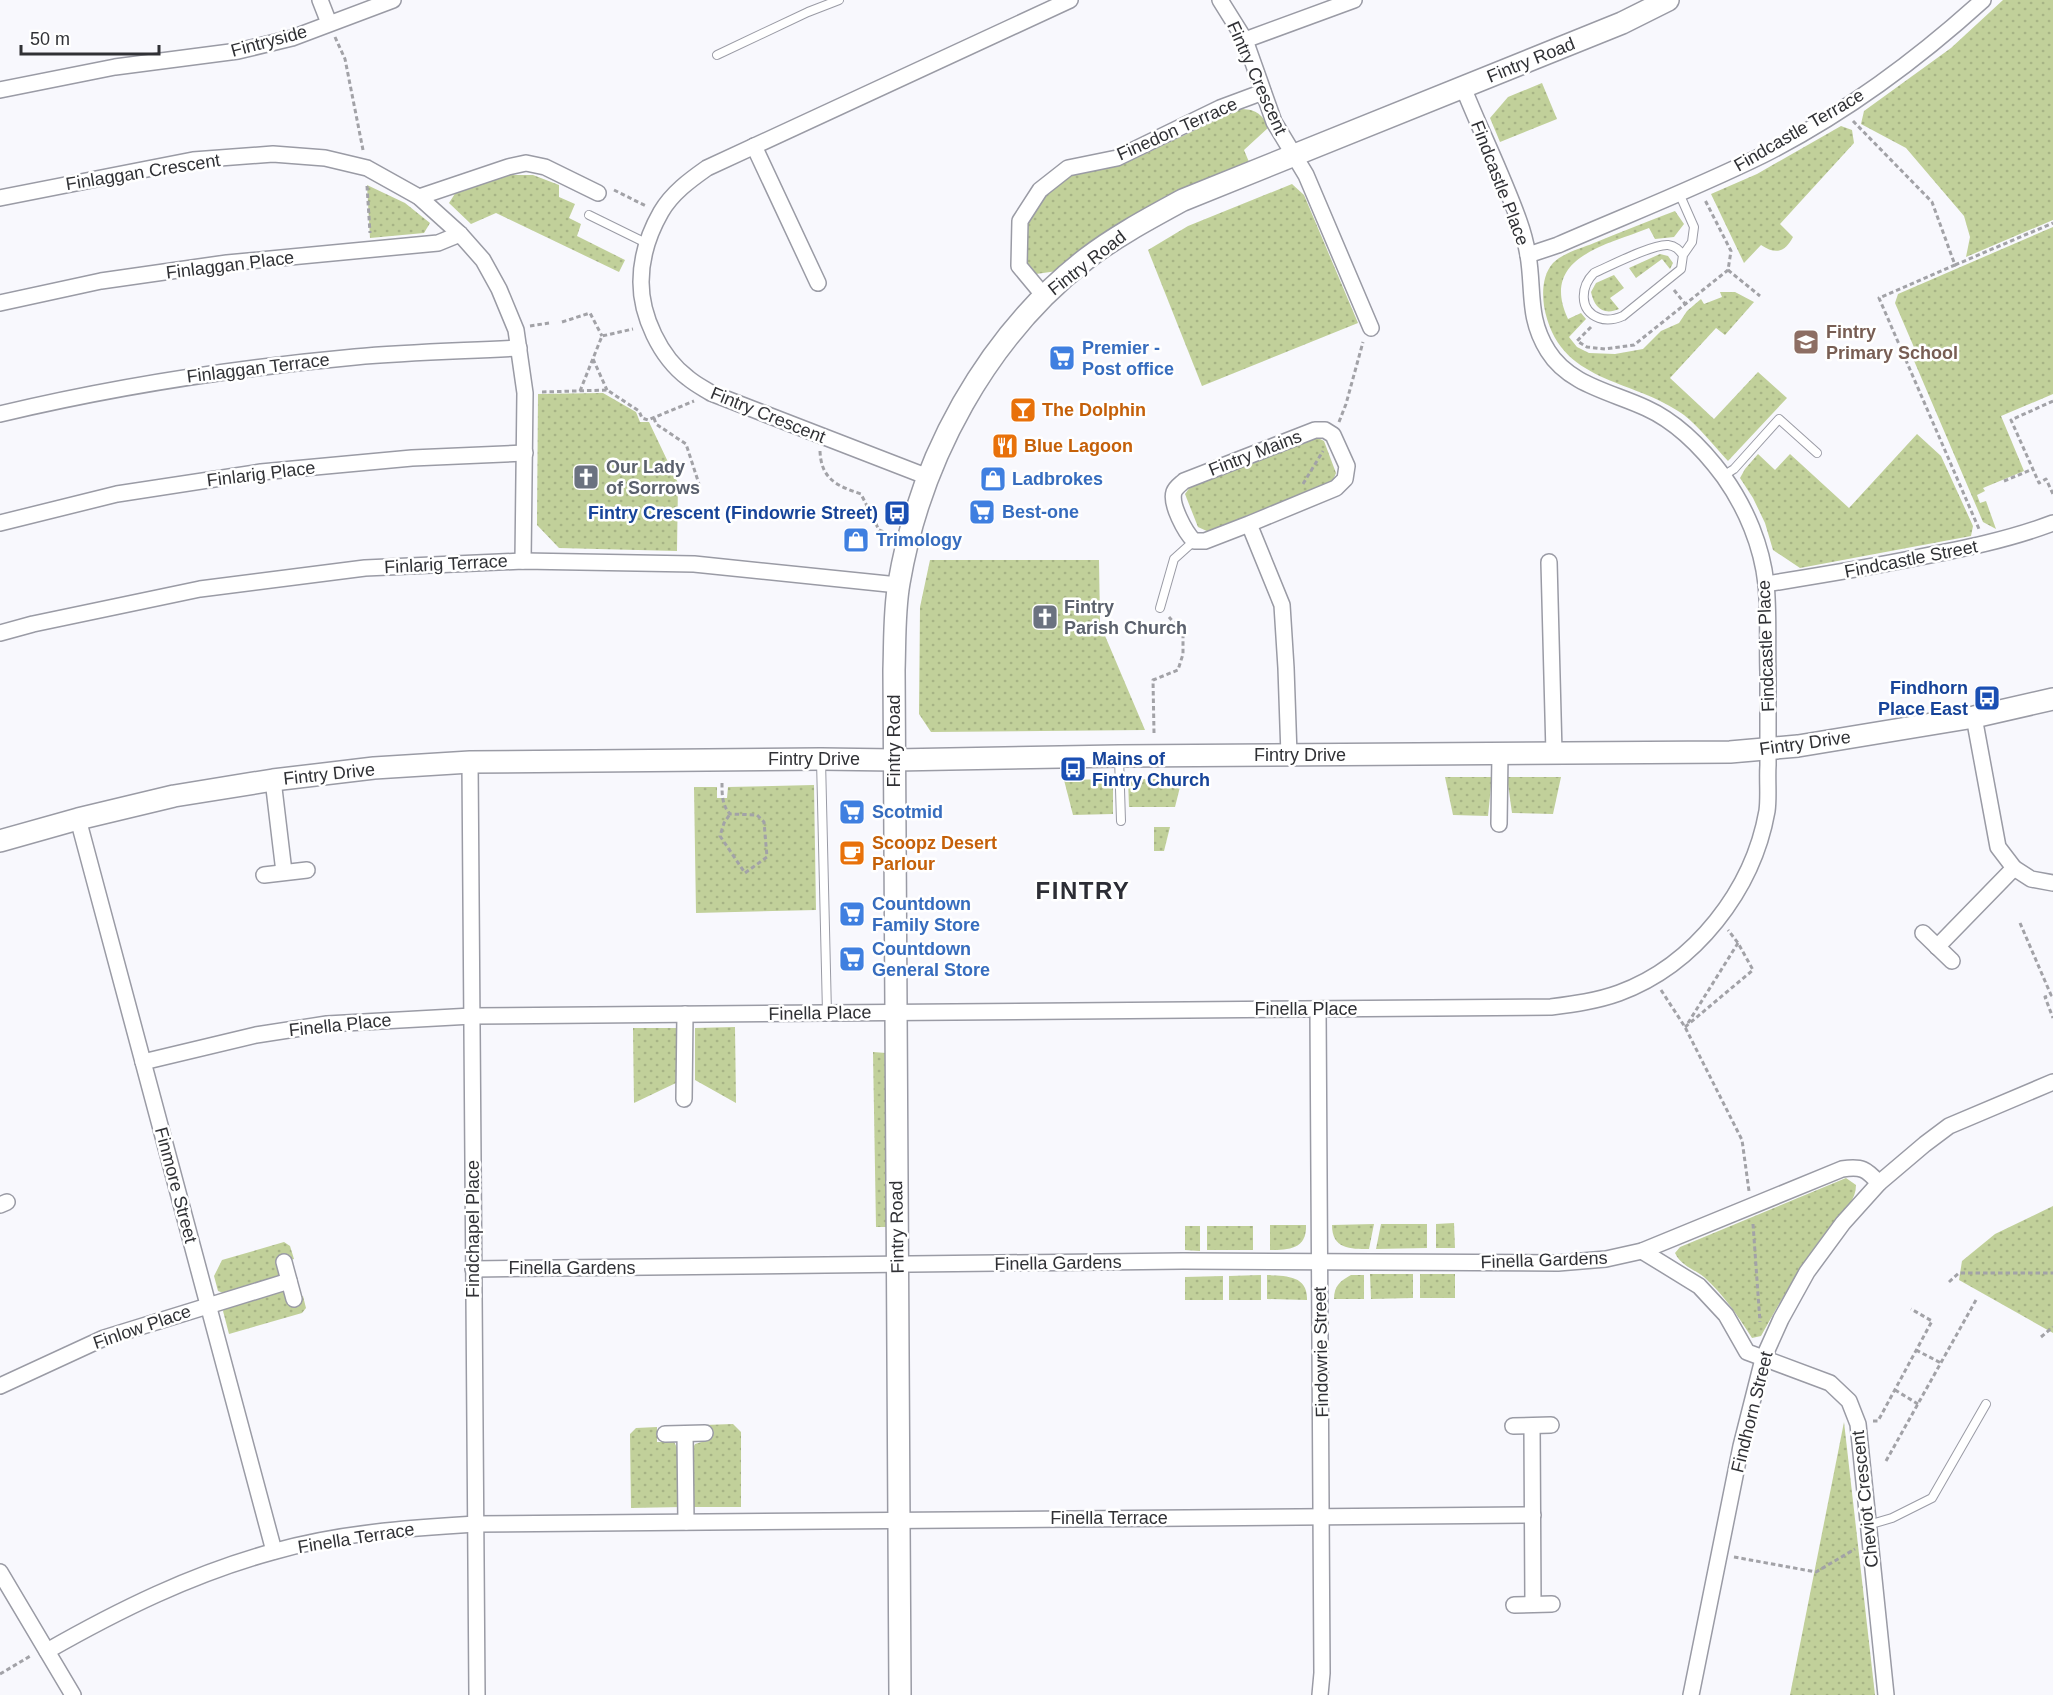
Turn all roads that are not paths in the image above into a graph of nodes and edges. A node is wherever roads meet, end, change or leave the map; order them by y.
1 (320, 0) edge
2 (393, 0) edge
3 (839, 0) edge
4 (1070, 0) edge
5 (1220, 0) edge
6 (1354, 0) edge
7 (1668, 0) edge
8 (1983, 0) edge
9 (329, 23) junction
10 (1245, 40) junction
11 (717, 54) dead end
12 (1462, 87) junction
13 (0, 90) edge
14 (1263, 92) junction
15 (754, 146) junction
16 (1293, 156) junction
17 (598, 193) dead end
18 (1679, 193) junction
19 (419, 197) junction
20 (0, 198) edge
21 (589, 215) dead end
22 (460, 234) junction
23 (646, 243) junction
24 (1528, 255) junction
25 (1683, 255) junction
26 (818, 283) dead end
27 (1044, 296) junction
28 (0, 303) edge
29 (1371, 328) dead end
30 (519, 348) junction
31 (0, 414) edge
32 (525, 453) junction
33 (1817, 453) dead end
34 (1723, 476) junction
35 (928, 477) junction
36 (0, 522) edge
37 (2053, 523) edge
38 (1249, 524) junction
39 (1194, 541) junction
40 (523, 561) junction
41 (1549, 562) dead end
42 (1766, 584) junction
43 (898, 585) junction
44 (1160, 608) road end
45 (0, 633) edge
46 (2053, 699) edge
47 (1974, 717) junction
48 (1768, 749) junction
49 (1554, 753) junction
50 (1500, 754) junction
51 (1288, 755) junction
52 (1119, 756) junction
53 (821, 759) junction
54 (895, 760) junction
55 (470, 762) junction
56 (273, 780) junction
57 (78, 819) junction
58 (1121, 821) dead end
59 (1500, 824) dead end
60 (0, 842) edge
61 (2014, 868) junction
62 (307, 870) dead end
63 (284, 873) junction
64 (264, 875) dead end
65 (2053, 883) edge
66 (1923, 933) dead end
67 (1937, 947) junction
68 (1952, 961) dead end
69 (1318, 1009) junction
70 (827, 1012) junction
71 (895, 1012) junction
72 (685, 1014) junction
73 (472, 1016) junction
74 (143, 1062) junction
75 (2053, 1082) edge
76 (684, 1099) dead end
77 (1879, 1183) junction
78 (1642, 1251) junction
79 (284, 1262) dead end
80 (1320, 1262) junction
81 (897, 1266) junction
82 (474, 1269) junction
83 (289, 1281) junction
84 (294, 1299) dead end
85 (208, 1305) junction
86 (1763, 1359) junction
87 (0, 1386) edge
88 (1986, 1404) dead end
89 (1551, 1425) dead end
90 (1513, 1426) dead end
91 (1532, 1426) junction
92 (705, 1433) dead end
93 (665, 1434) dead end
94 (685, 1434) junction
95 (1533, 1515) junction
96 (1322, 1517) junction
97 (899, 1520) junction
98 (686, 1522) junction
99 (476, 1524) junction
100 (1868, 1525) junction
101 (274, 1551) junction
102 (0, 1572) edge
103 (1533, 1604) junction
104 (1552, 1604) dead end
105 (1514, 1605) dead end
106 (47, 1651) junction
107 (74, 1695) edge
108 (477, 1695) edge
109 (900, 1695) edge
110 (1320, 1695) edge
111 (1691, 1695) edge
112 (1886, 1695) edge

1 - 9 street
2 - 9 street, Fintryside
3 - 11 lane
4 - 15 street, Fintry Crescent
5 - 10 street, Fintry Crescent
6 - 10 street
7 - 12 street, Fintry Road
8 - 18 street, Findcastle Terrace
9 - 13 street, Fintryside
10 - 14 street, Fintry Crescent
12 - 16 street, Fintry Road
12 - 24 street, Findcastle Place
14 - 16 street, Fintry Crescent
14 - 27 street, Finedon Terrace
15 - 23 street, Fintry Crescent
15 - 26 street
16 - 27 street, Fintry Road
16 - 29 street
17 - 19 street
18 - 24 street, Findcastle Terrace
18 - 25 lane
19 - 20 street, Finlaggan Crescent
19 - 22 street, Finlaggan Crescent
21 - 23 lane
22 - 28 street, Finlaggan Place
22 - 30 street, Finlaggan Crescent
23 - 35 street, Fintry Crescent
24 - 34 street, Findcastle Place
25 - 25 lane
27 - 35 street, Fintry Road
30 - 31 street, Finlaggan Terrace
30 - 32 street, Finlaggan Crescent
32 - 36 street, Finlarig Place
32 - 40 street, Finlaggan Crescent
33 - 34 lane
34 - 42 street, Findcastle Place
35 - 43 street, Fintry Road
37 - 42 street, Findcastle Street
38 - 39 street, Fintry Mains
38 - 39 street, Fintry Mains
38 - 51 street
39 - 44 lane
40 - 43 street, Finlarig Terrace
40 - 45 street, Finlarig Terrace
41 - 49 street
42 - 48 street, Findcastle Place
43 - 54 street, Fintry Road
46 - 47 street, Fintry Drive
47 - 48 street, Fintry Drive
47 - 61 street
48 - 49 street, Fintry Drive
48 - 69 street, Finella Place
49 - 50 street, Fintry Drive
50 - 51 street, Fintry Drive
50 - 59 street
51 - 52 street, Fintry Drive
52 - 54 street, Fintry Drive
52 - 58 lane
53 - 54 street, Fintry Drive
53 - 55 street, Fintry Drive
53 - 70 lane
54 - 71 street, Fintry Road
55 - 56 street, Fintry Drive
55 - 73 street, Findchapel Place
56 - 57 street, Fintry Drive
56 - 63 street, Fintry Drive
57 - 60 street, Fintry Drive
57 - 74 street, Finmore Street
61 - 65 street
61 - 67 street
62 - 63 street
63 - 64 street
66 - 67 street
67 - 68 street
69 - 71 street, Finella Place
69 - 80 street, Findowrie Street
70 - 71 street, Finella Place
70 - 72 street, Finella Place
71 - 81 street, Fintry Road
72 - 73 street, Finella Place
72 - 76 street
73 - 74 street, Finella Place
73 - 82 street, Findchapel Place
74 - 85 street, Finmore Street
75 - 77 street, Findhorn Street
77 - 78 street, Finella Gardens
77 - 86 street, Findhorn Street
78 - 80 street, Finella Gardens
78 - 86 street
79 - 83 street
80 - 81 street, Finella Gardens
80 - 96 street, Findowrie Street
81 - 82 street, Finella Gardens
81 - 97 street, Fintry Road
82 - 99 street, Findchapel Place
83 - 84 street
83 - 85 street, Finlow Place
85 - 87 street, Finlow Place
85 - 101 street, Finmore Street
86 - 100 street, Cheviot Crescent
86 - 111 street, Findhorn Street
88 - 100 lane
89 - 91 street
90 - 91 street
91 - 95 street
92 - 94 street
93 - 94 street
94 - 98 street
95 - 96 street, Finella Terrace
95 - 103 street
96 - 97 street, Finella Terrace
96 - 110 street, Findowrie Street
97 - 98 street, Finella Terrace
97 - 109 street, Fintry Road
98 - 99 street, Finella Terrace
99 - 101 street, Finella Terrace
99 - 108 street, Findchapel Place
100 - 112 street, Cheviot Crescent
101 - 106 street, Finella Terrace
102 - 106 street
103 - 104 street
103 - 105 street
106 - 107 street

